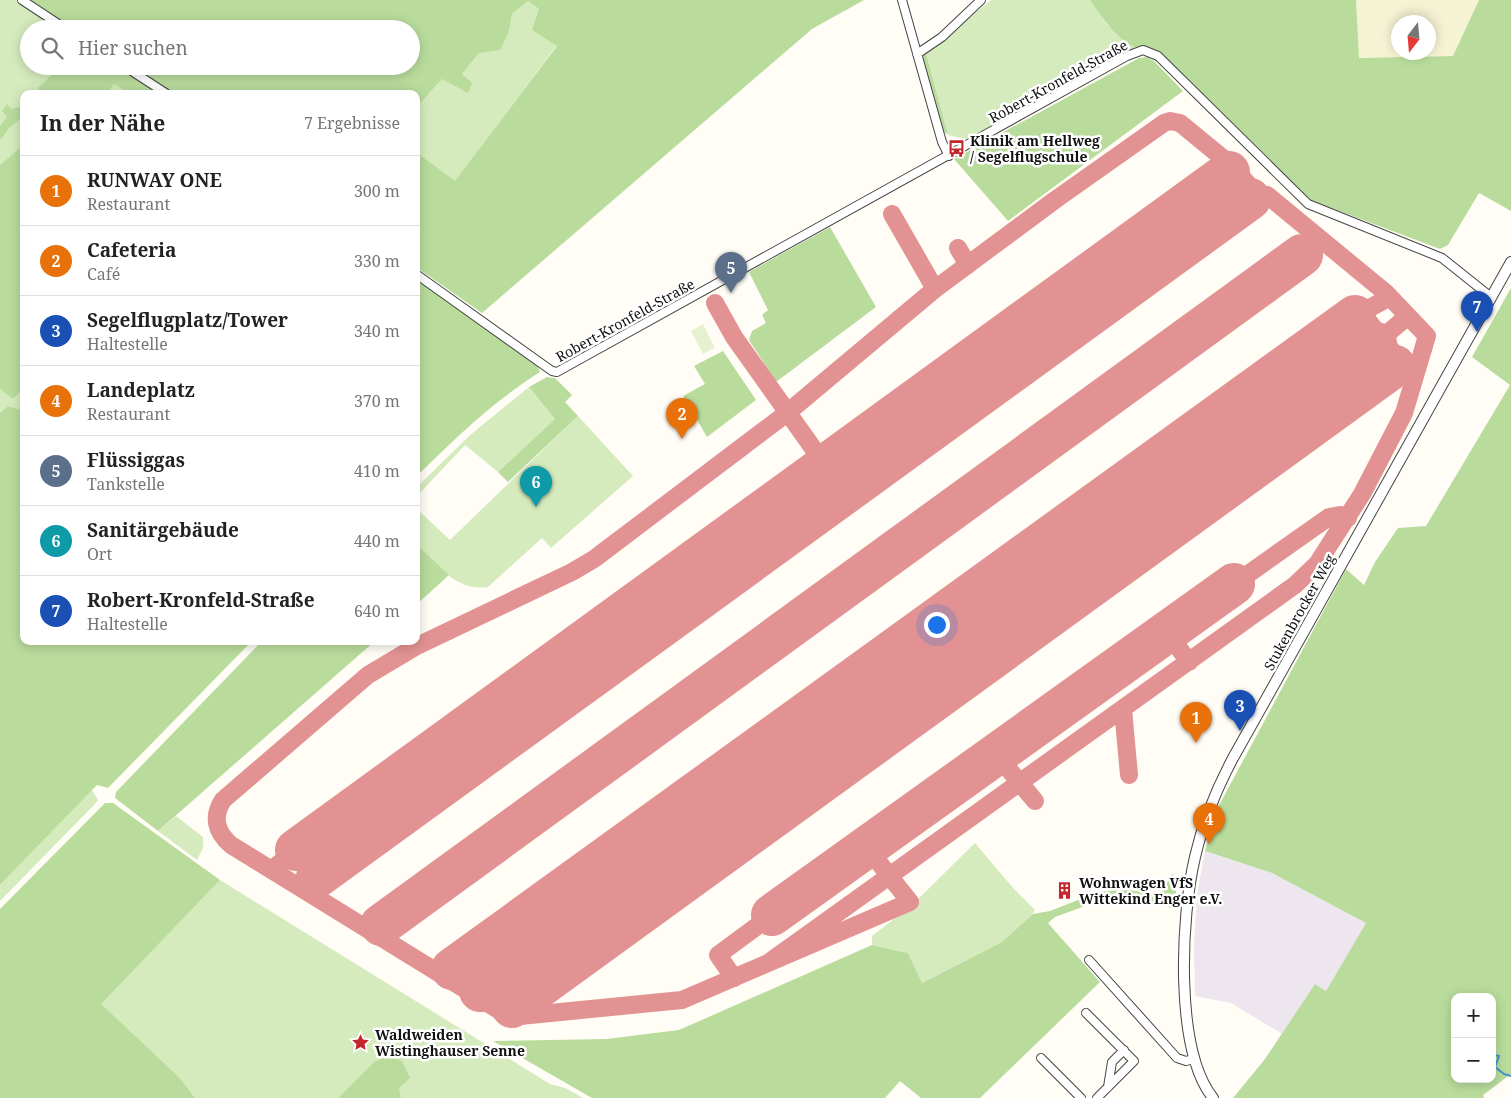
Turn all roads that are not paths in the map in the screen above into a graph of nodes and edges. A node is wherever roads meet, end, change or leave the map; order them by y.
1 (22, 0) edge
2 (902, 0) edge
3 (981, 0) edge
4 (52, 20) edge
5 (917, 54) junction
6 (138, 75) edge
7 (161, 90) edge
8 (949, 156) junction
9 (1511, 262) edge
10 (420, 277) edge
11 (1491, 298) junction
12 (1088, 960) dead end
13 (1086, 1013) dead end
14 (1124, 1050) junction
15 (1041, 1058) dead end
16 (1194, 1059) junction
17 (1108, 1086) junction
18 (1081, 1098) edge
19 (1097, 1098) edge
20 (1213, 1098) edge

1 - 4 street
2 - 5 street
3 - 5 street
5 - 8 street
6 - 7 street
8 - 10 street, Robert-Kronfeld-Straße
8 - 11 street, Robert-Kronfeld-Straße
9 - 11 street, Stukenbrocker Weg
11 - 16 street, Stukenbrocker Weg
12 - 16 street
13 - 14 street
14 - 17 street
14 - 17 street
15 - 18 street
16 - 20 street, Stukenbrocker Weg
17 - 19 street

